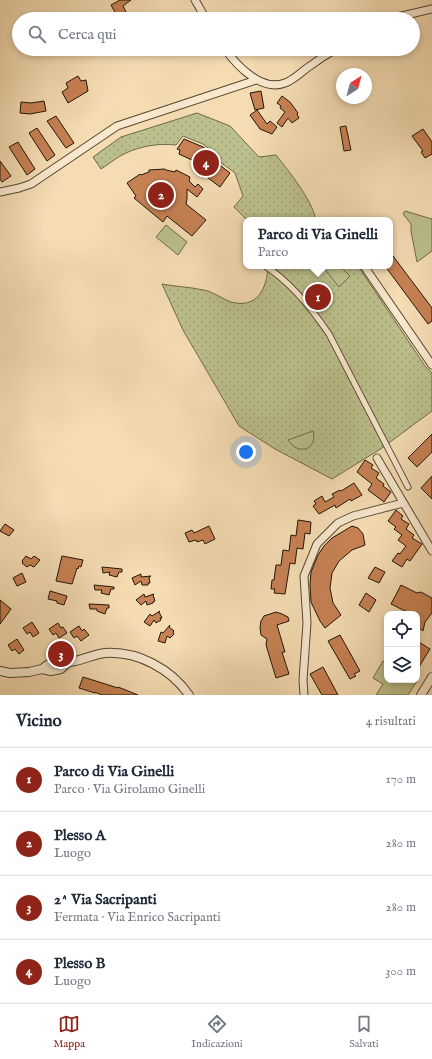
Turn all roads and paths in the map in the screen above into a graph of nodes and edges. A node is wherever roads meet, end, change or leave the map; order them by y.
1 (195, 0) edge
2 (432, 8) edge
3 (202, 12) edge
4 (416, 12) edge
5 (230, 56) edge
6 (325, 56) edge
7 (256, 80) junction
8 (0, 192) edge
9 (269, 269) edge
10 (366, 269) edge
11 (432, 365) edge
12 (377, 458) dead end
13 (408, 487) dead end
14 (403, 503) junction
15 (432, 552) edge
16 (0, 671) edge
17 (432, 677) edge
18 (189, 695) edge
19 (304, 695) edge
20 (421, 695) edge

1 - 3 street
2 - 4 street
5 - 7 street
6 - 7 street
7 - 8 street
9 - 13 street
10 - 11 street
12 - 14 street
14 - 15 street
14 - 19 street
16 - 18 street
17 - 20 street

